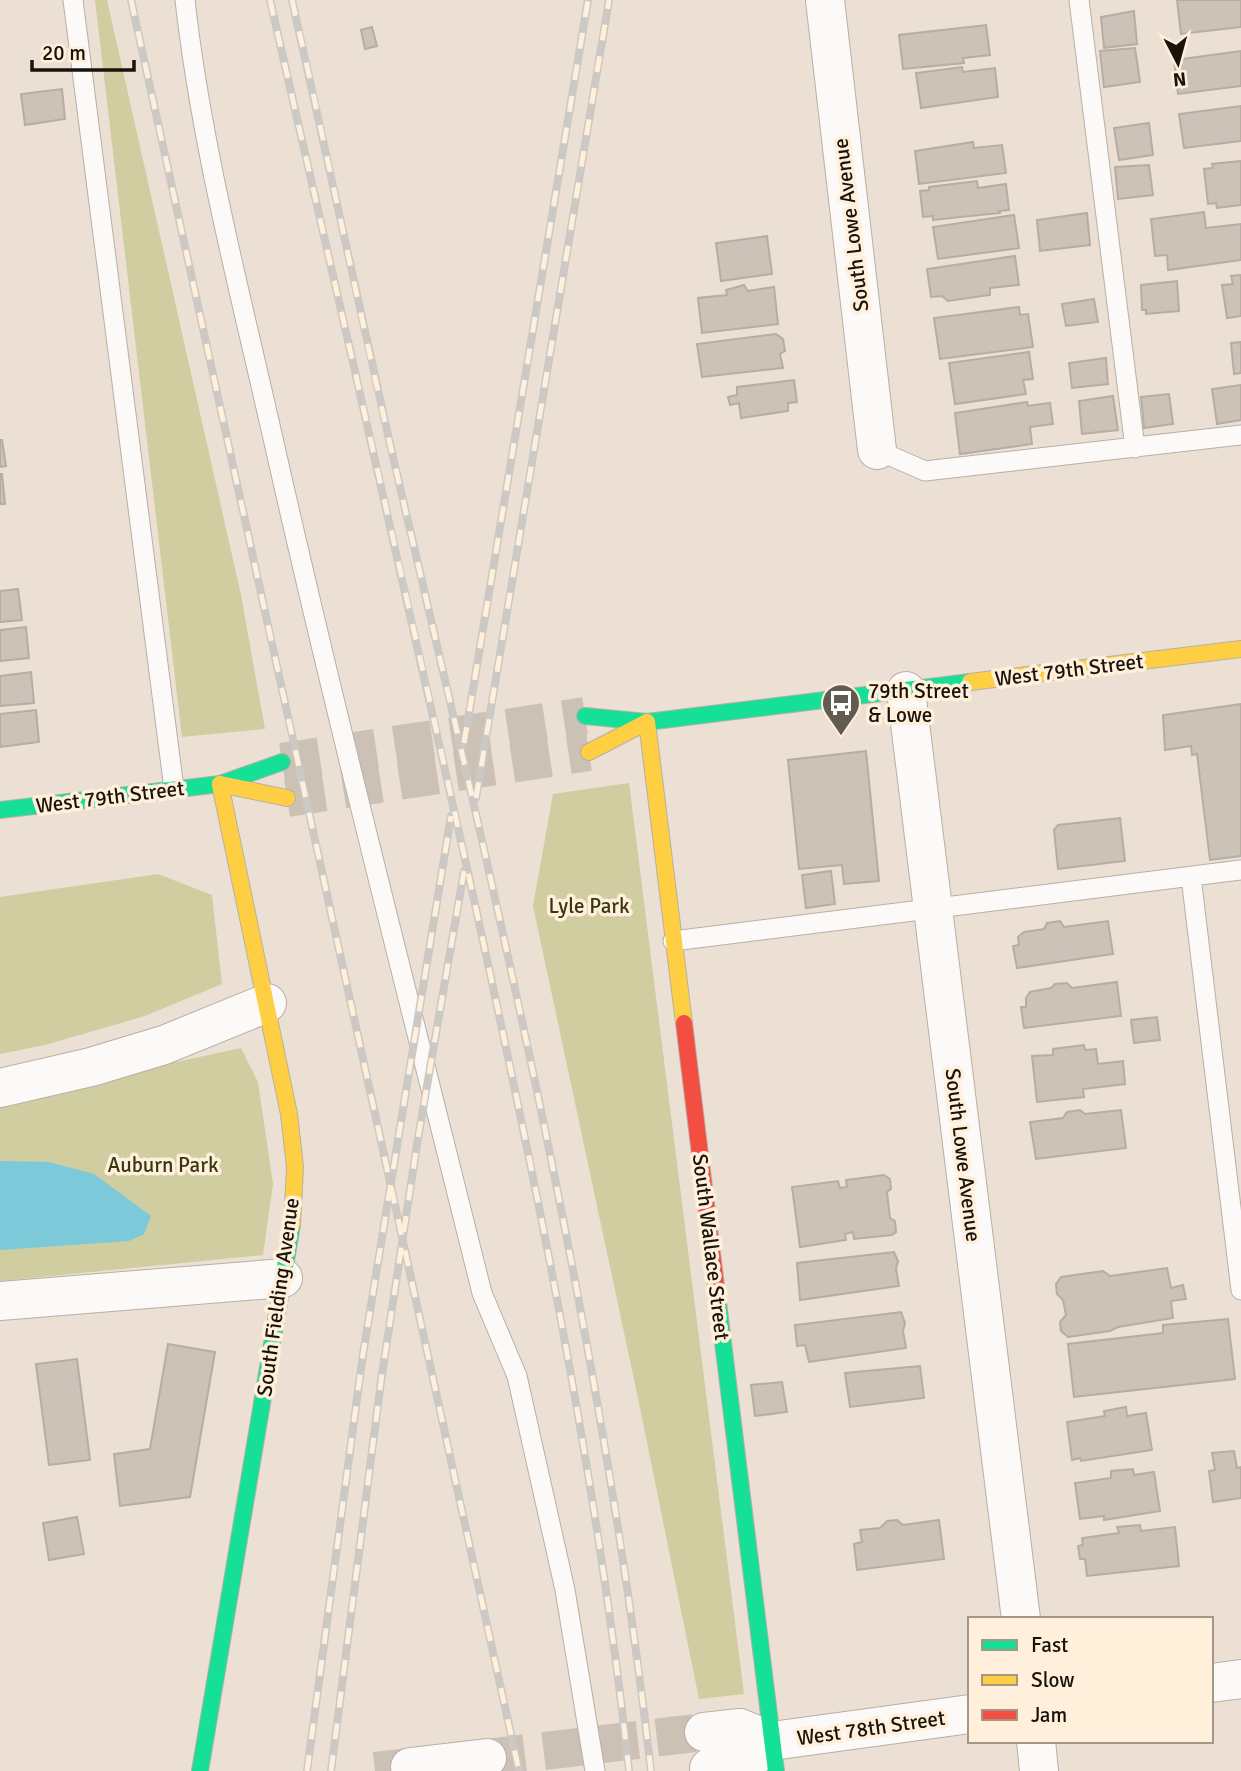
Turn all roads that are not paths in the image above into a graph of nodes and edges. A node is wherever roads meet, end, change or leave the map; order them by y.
1 (73, 0) edge
2 (185, 0) edge
3 (825, 0) edge
4 (1079, 0) edge
5 (1241, 435) edge
6 (1135, 447) junction
7 (877, 450) joint
8 (1241, 649) edge
9 (906, 691) junction
10 (585, 716) tunnel mouth
11 (647, 722) junction
12 (589, 752) tunnel mouth
13 (282, 762) tunnel mouth
14 (220, 783) junction
15 (174, 789) junction
16 (287, 798) tunnel mouth
17 (0, 810) edge
18 (1241, 870) edge
19 (1191, 877) junction
20 (933, 909) junction
21 (674, 941) junction
22 (267, 1003) junction
23 (0, 1088) edge
24 (283, 1278) junction
25 (1241, 1290) edge
26 (0, 1301) edge
27 (1021, 1617) edge
28 (1241, 1679) edge
29 (1213, 1683) edge
30 (968, 1714) edge
31 (1036, 1743) edge
32 (707, 1750) tunnel mouth
33 (774, 1756) edge
34 (487, 1758) tunnel mouth
35 (410, 1767) dead end
36 (200, 1771) edge
37 (595, 1771) edge
38 (1039, 1771) edge

1 - 15 lane
2 - 37 lane
3 - 7 street, South Lowe Avenue
4 - 6 lane
5 - 6 lane
6 - 7 lane
8 - 9 street, West 79th Street
9 - 11 street, West 79th Street
9 - 20 street, South Lowe Avenue
10 - 11 street, West 79th Street
11 - 12 street, West 79th Street
11 - 21 street, South Wallace Street
13 - 14 street, West 79th Street
14 - 15 street, West 79th Street
14 - 16 street, West 79th Street
14 - 22 street, South Fielding Avenue
15 - 17 street, West 79th Street
18 - 19 lane
19 - 20 lane
19 - 25 lane
20 - 21 lane
20 - 27 street, South Lowe Avenue
21 - 33 street, South Wallace Street
22 - 23 street
22 - 24 street, South Fielding Avenue
24 - 26 street
24 - 36 street, South Fielding Avenue
28 - 29 street
30 - 33 street, West 78th Street
31 - 38 street
32 - 33 street, West 78th Street
34 - 35 street

